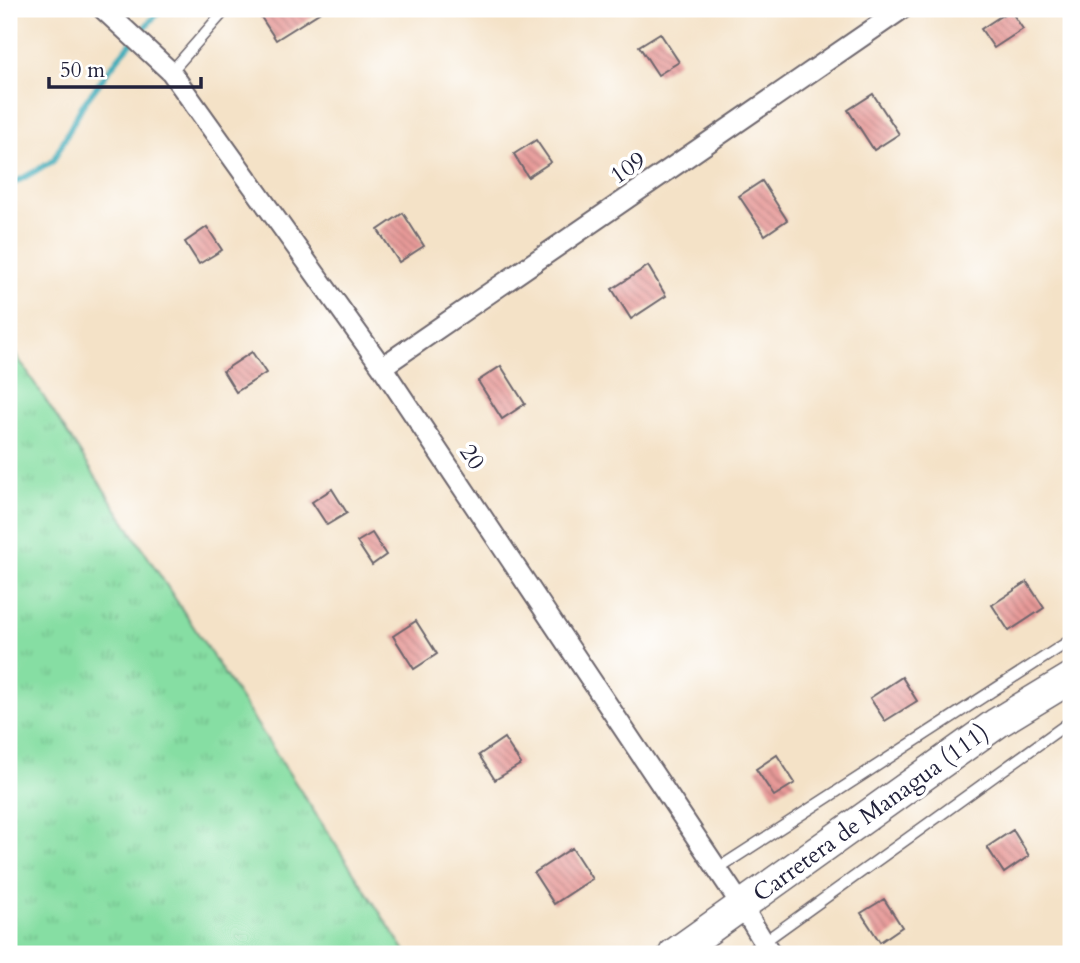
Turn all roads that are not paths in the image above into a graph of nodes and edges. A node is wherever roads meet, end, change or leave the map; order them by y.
1 (103, 9) edge
2 (226, 9) edge
3 (902, 9) edge
4 (170, 72) junction
5 (382, 367) junction
6 (1071, 640) edge
7 (1071, 678) edge
8 (1071, 721) edge
9 (717, 869) junction
10 (741, 906) junction
11 (768, 949) edge
12 (674, 954) edge
13 (747, 954) edge

1 - 4 street, 20
2 - 4 lane
3 - 5 street, 109
4 - 5 street, 20
5 - 9 street, 20
6 - 9 lane
7 - 10 main road, Carretera de Managua (111)
8 - 11 lane
9 - 10 street, 20
10 - 11 street, 20
10 - 12 main road, Carretera de Managua (111)
11 - 13 lane

